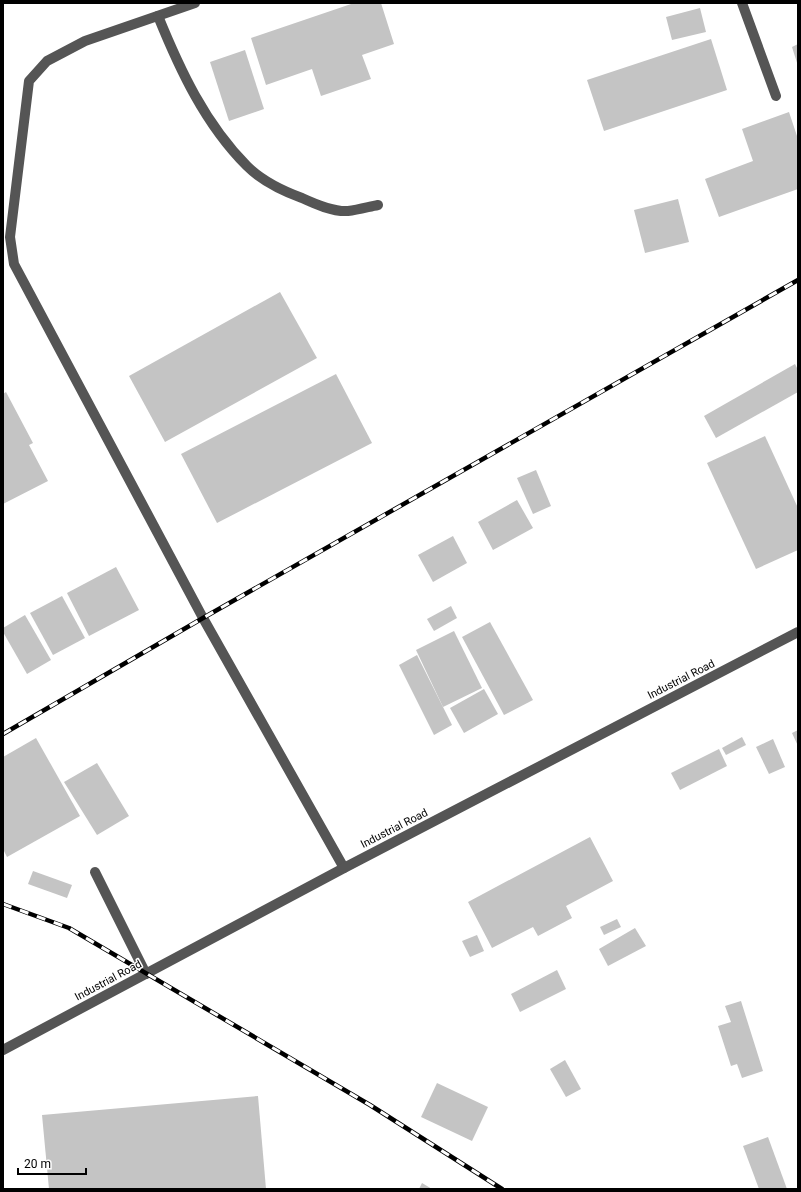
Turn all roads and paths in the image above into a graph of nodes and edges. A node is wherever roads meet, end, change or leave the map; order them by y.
1 (195, 3) edge
2 (742, 3) edge
3 (158, 16) junction
4 (776, 96) dead end
5 (378, 205) dead end
6 (798, 632) edge
7 (344, 868) junction
8 (95, 872) dead end
9 (146, 974) junction
10 (3, 1050) edge

1 - 3 street
2 - 4 street
3 - 5 street
3 - 7 street
6 - 7 street, Industrial Road
7 - 9 street, Industrial Road
8 - 9 street
9 - 10 street, Industrial Road

